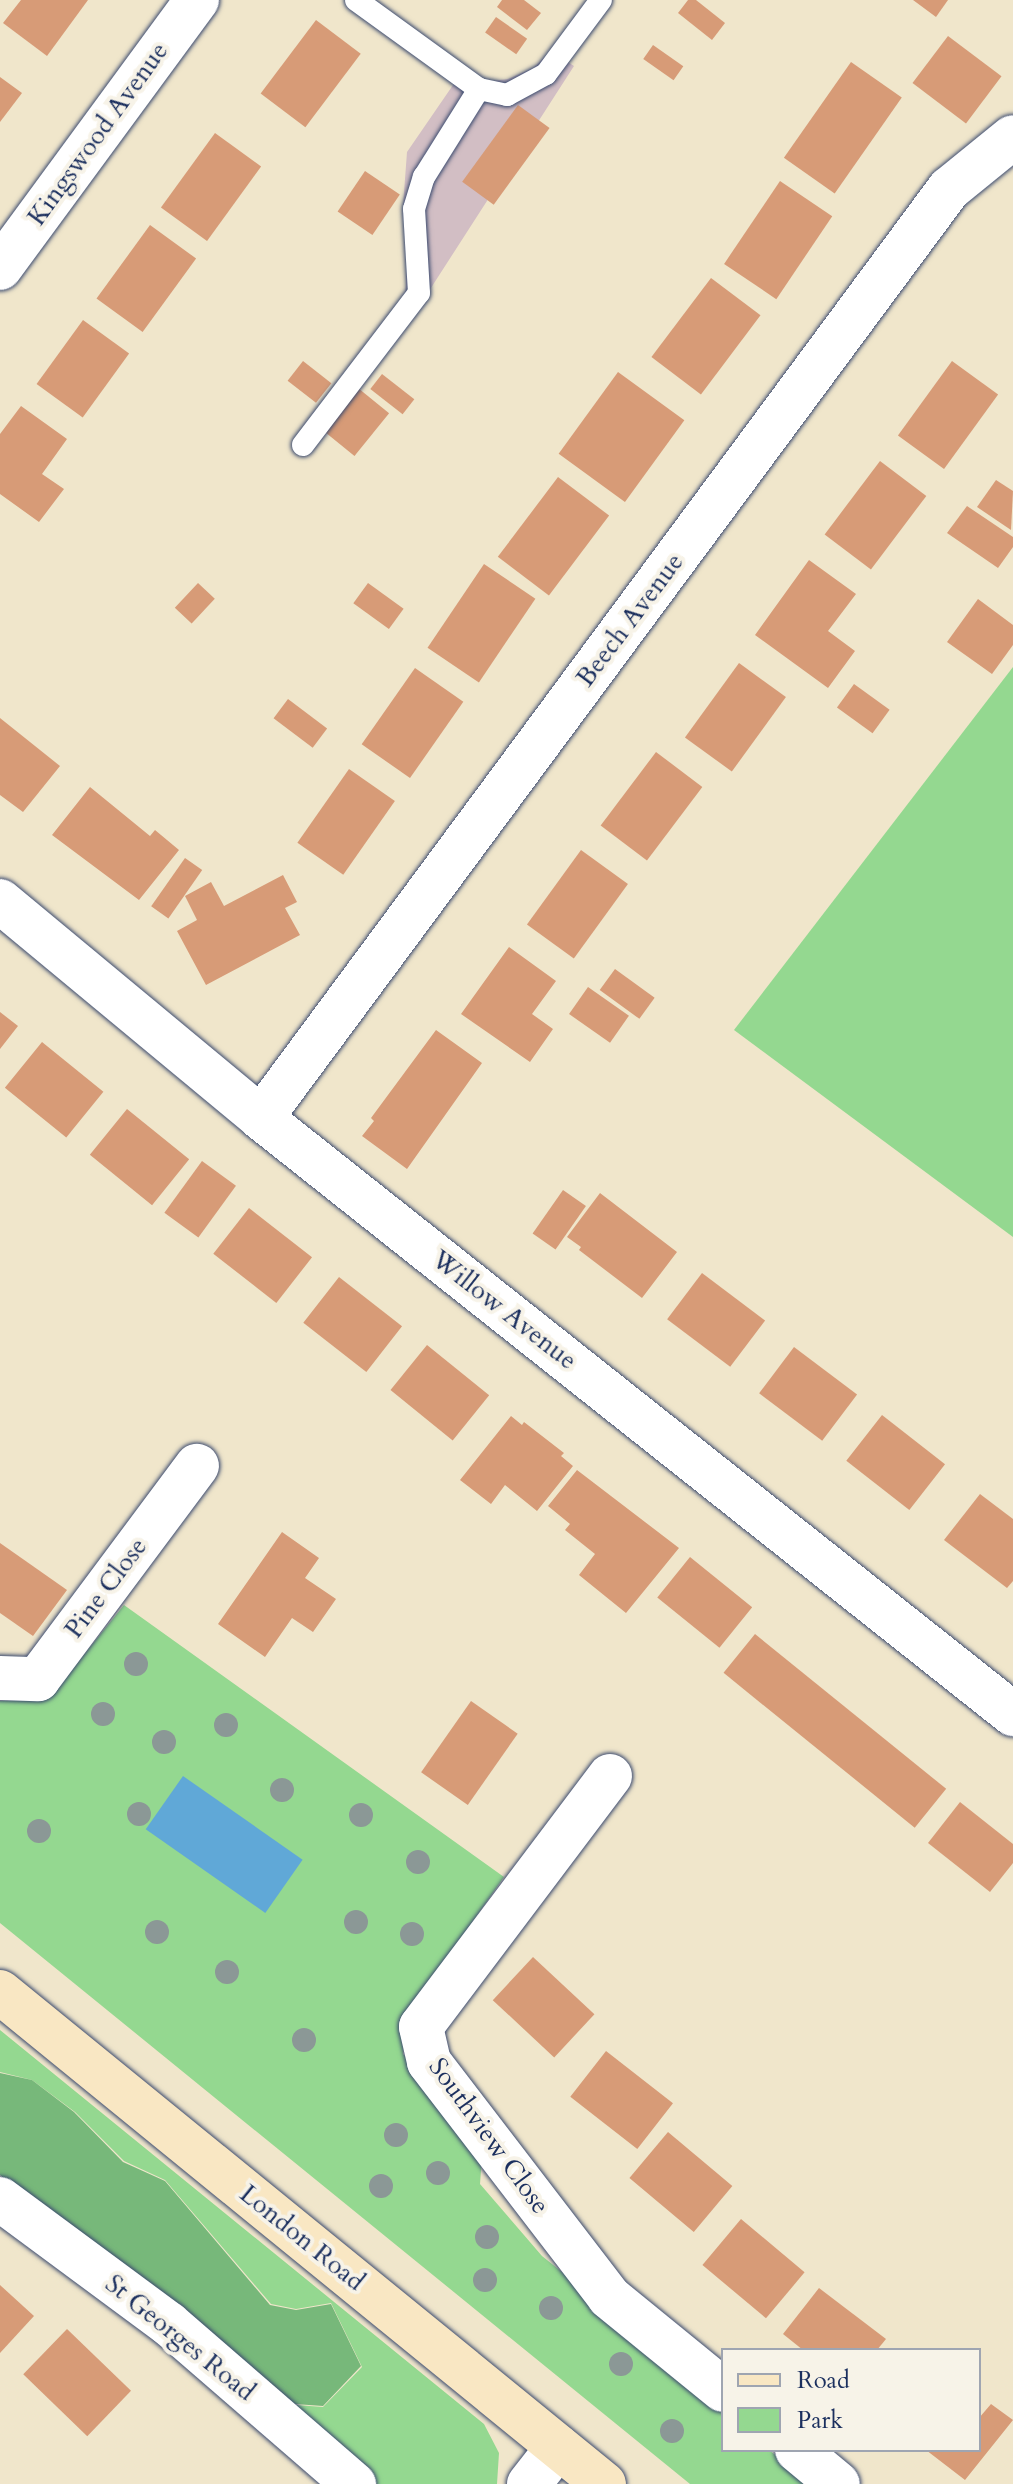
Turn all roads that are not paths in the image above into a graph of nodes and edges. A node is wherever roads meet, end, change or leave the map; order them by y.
1 (197, 0) edge
2 (356, 0) edge
3 (601, 0) edge
4 (479, 89) junction
5 (1013, 137) edge
6 (0, 268) edge
7 (303, 445) dead end
8 (0, 901) edge
9 (261, 1118) junction
10 (197, 1466) dead end
11 (0, 1678) edge
12 (1013, 1714) edge
13 (610, 1776) dead end
14 (0, 1992) edge
15 (0, 2199) edge
16 (721, 2388) edge
17 (558, 2447) junction
18 (799, 2452) edge
19 (354, 2484) edge
20 (529, 2484) edge
21 (604, 2484) edge
22 (838, 2484) edge

1 - 6 street, Kingswood Avenue
2 - 4 lane
3 - 4 lane
4 - 7 lane
5 - 9 street, Beech Avenue
8 - 9 street, Willow Avenue
9 - 12 street, Willow Avenue
10 - 11 street, Pine Close
13 - 16 street, Southview Close
14 - 17 main road, London Road
15 - 19 street, St Georges Road
17 - 20 street
17 - 21 main road, London Road
18 - 22 street

